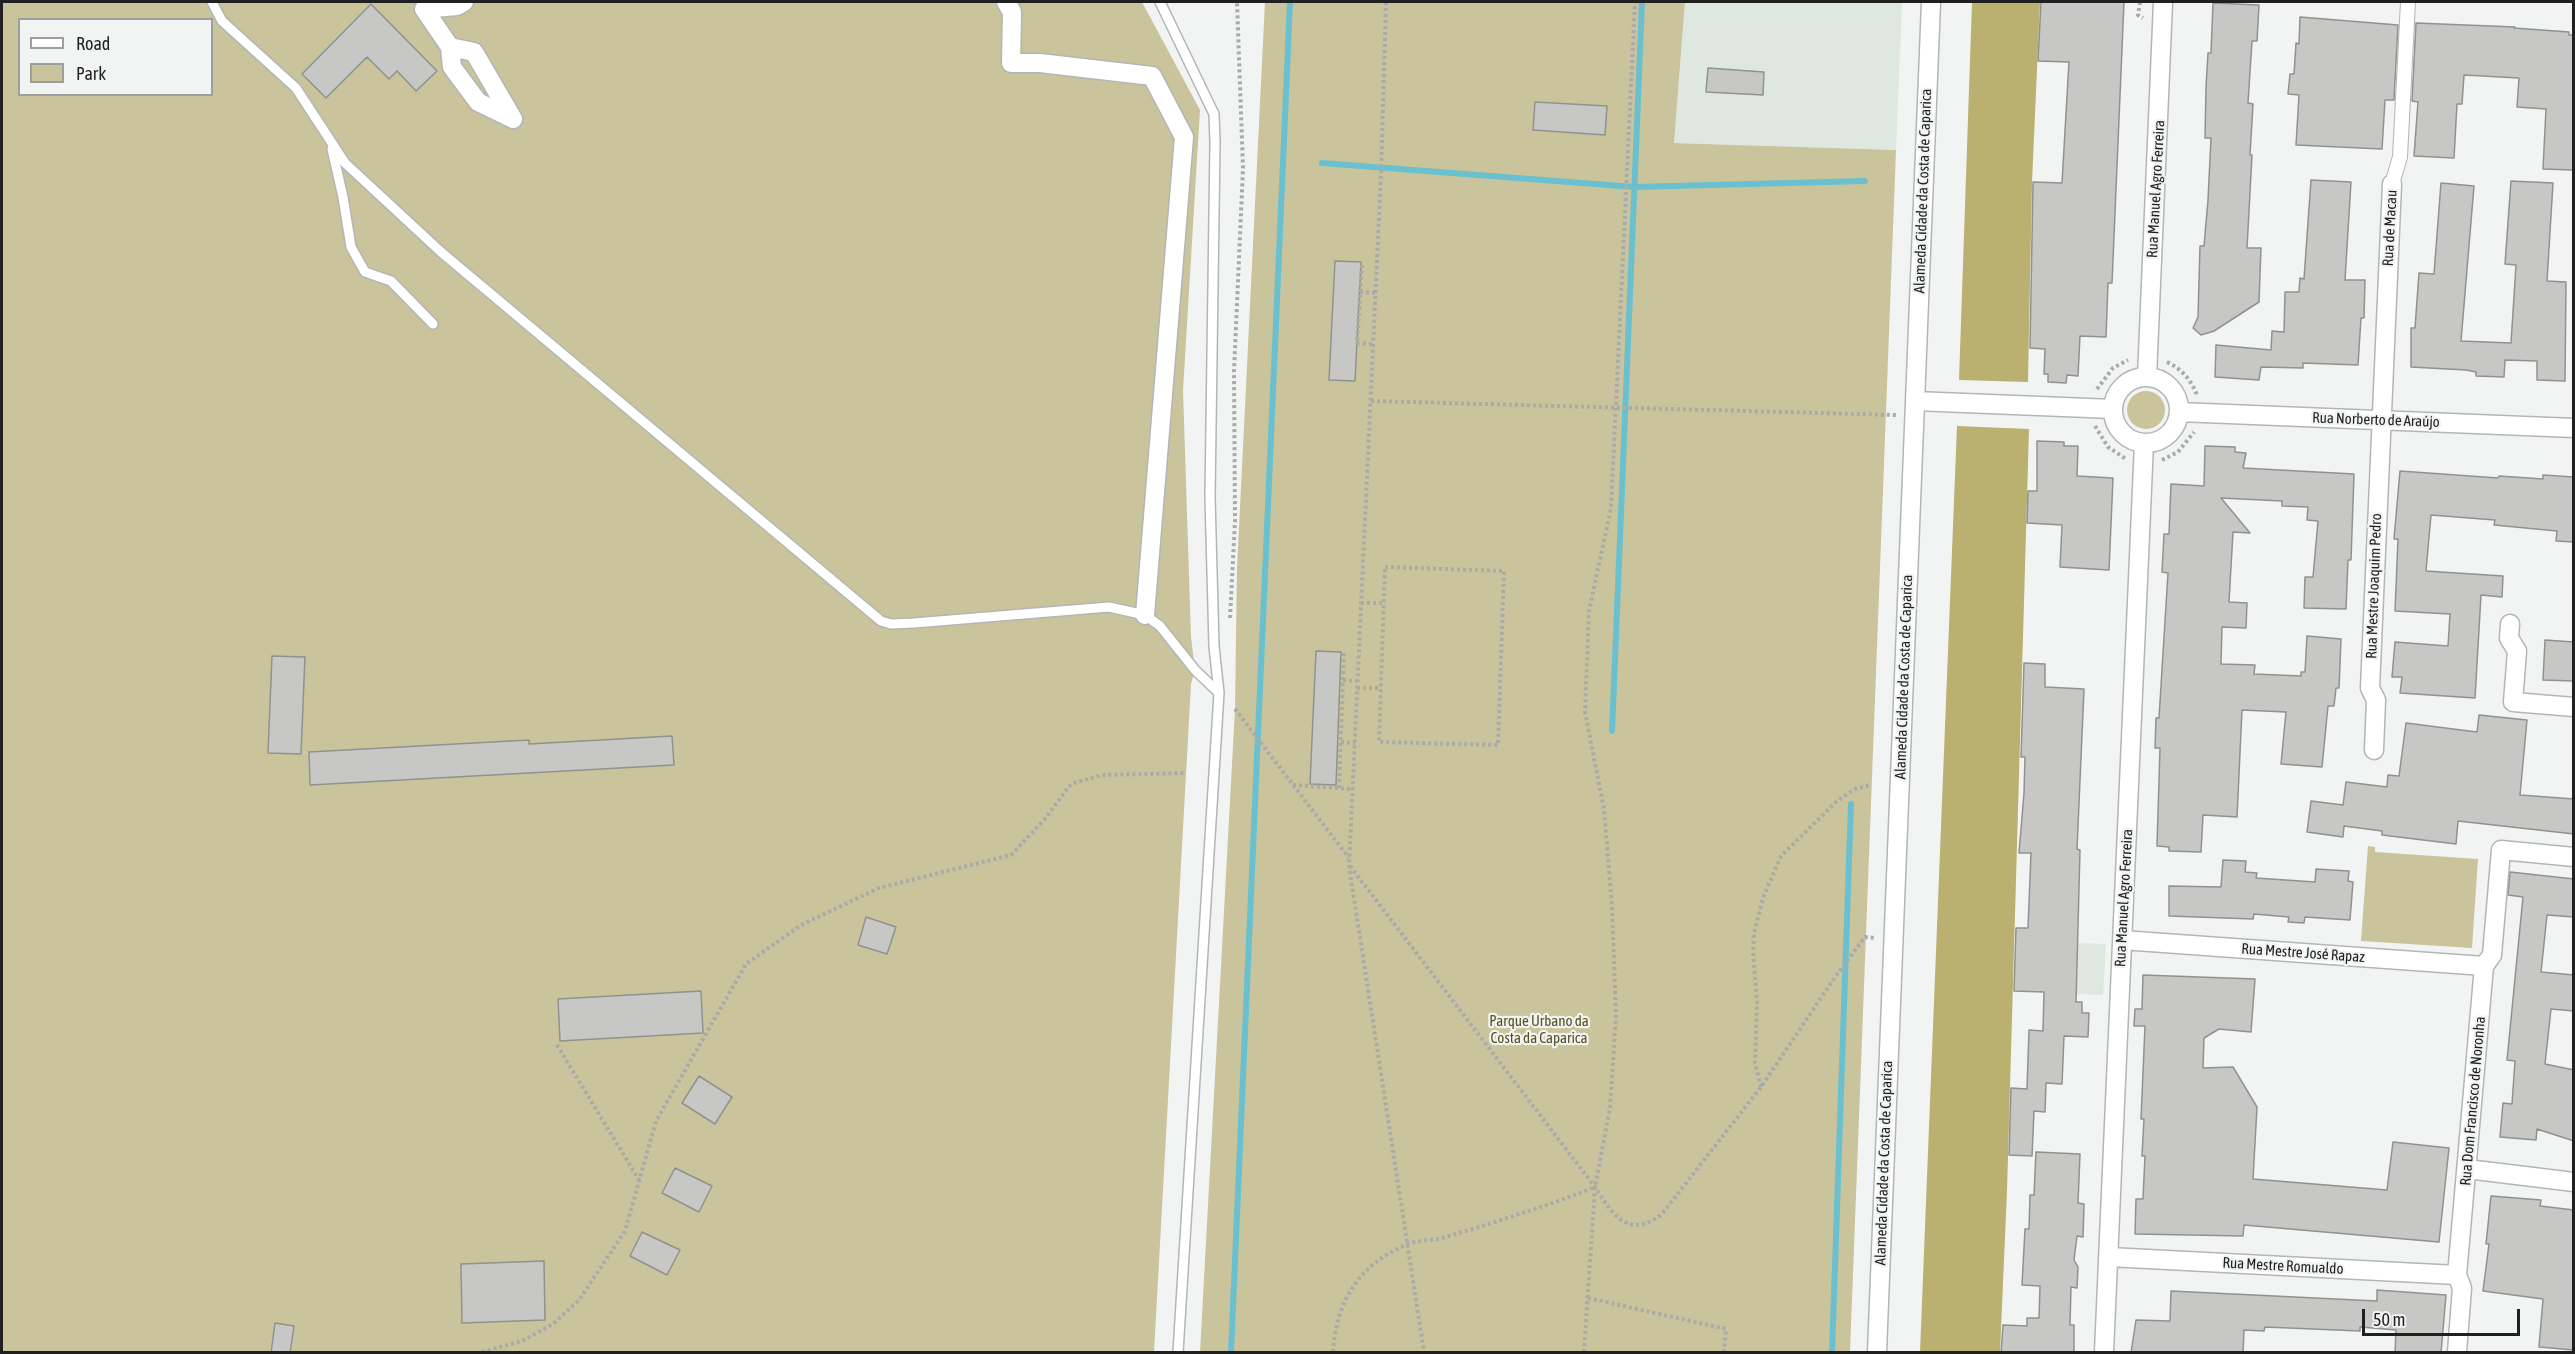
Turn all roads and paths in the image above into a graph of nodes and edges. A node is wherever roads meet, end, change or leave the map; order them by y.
1 (212, 2) edge
2 (464, 2) edge
3 (1006, 2) edge
4 (1160, 2) edge
5 (1386, 2) edge
6 (1635, 2) edge
7 (1931, 2) edge
8 (2163, 2) edge
9 (2408, 2) edge
10 (419, 5) edge
11 (513, 119) dead end
12 (331, 144) junction
13 (2392, 184) joint
14 (1362, 265) dead end
15 (1360, 292) junction
16 (1376, 293) junction
17 (433, 324) dead end
18 (1373, 344) junction
19 (2147, 377) junction
20 (1371, 400) junction
21 (1618, 407) junction
22 (1915, 409) junction
23 (2113, 409) junction
24 (2179, 412) junction
25 (2380, 421) junction
26 (2574, 428) edge
27 (2144, 443) junction
28 (1361, 603) junction
29 (1384, 603) junction
30 (1145, 615) junction
31 (2510, 624) dead end
32 (1344, 651) dead end
33 (1343, 680) junction
34 (1358, 681) junction
35 (1357, 688) junction
36 (1381, 688) junction
37 (1219, 693) junction
38 (2574, 707) edge
39 (1235, 709) dead end
40 (1341, 742) junction
41 (1354, 743) junction
42 (2374, 750) dead end
43 (1186, 773) dead end
44 (1293, 785) junction
45 (1871, 785) dead end
46 (1340, 788) junction
47 (1353, 789) junction
48 (2574, 857) edge
49 (1349, 859) junction
50 (1349, 866) junction
51 (1864, 938) dead end
52 (2122, 940) junction
53 (2484, 966) junction
54 (557, 1045) dead end
55 (1761, 1088) junction
56 (2467, 1169) junction
57 (640, 1180) junction
58 (2574, 1182) edge
59 (1595, 1187) junction
60 (1407, 1244) junction
61 (2109, 1257) junction
62 (2457, 1275) junction
63 (1588, 1298) junction
64 (482, 1353) edge
65 (1178, 1353) edge
66 (1333, 1353) edge
67 (1424, 1353) edge
68 (1584, 1353) edge
69 (1724, 1353) edge
70 (1877, 1353) edge
71 (2104, 1353) edge
72 (2457, 1353) edge

1 - 12 lane
2 - 10 street
3 - 30 street
4 - 37 lane
5 - 16 path
6 - 21 path
7 - 22 street, Alameda Cidade da Costa de Caparica
8 - 19 street, Rua Manuel Agro Ferreira
9 - 13 street, Rua de Macau
10 - 11 street
12 - 17 lane
12 - 30 lane
13 - 25 street, Rua de Macau
14 - 15 path
15 - 16 path
15 - 18 path
16 - 18 path
18 - 20 path
19 - 23 street
19 - 24 street
20 - 21 path
20 - 28 path
21 - 22 path
21 - 59 path
22 - 23 street
22 - 70 street, Alameda Cidade da Costa de Caparica
23 - 27 street
24 - 25 street, Rua Norberto de Araújo
24 - 27 street
25 - 26 street, Rua Norberto de Araújo
25 - 42 street, Rua Mestre Joaquim Pedro
27 - 52 street, Rua Manuel Agro Ferreira
28 - 29 path
28 - 34 path
29 - 36 path
29 - 36 path
30 - 37 lane
31 - 38 street
32 - 33 path
33 - 34 path
33 - 40 path
34 - 35 path
35 - 36 path
35 - 41 path
37 - 65 lane
39 - 44 path
40 - 41 path
40 - 46 path
41 - 47 path
43 - 57 path
44 - 46 path
44 - 49 path
45 - 55 path
46 - 47 path
47 - 49 path
48 - 53 street, Rua Dom Francisco de Noronha
49 - 50 path
50 - 59 path
50 - 60 path
51 - 55 path
52 - 53 street, Rua Mestre José Rapaz
52 - 61 street, Rua Manuel Agro Ferreira
53 - 56 street, Rua Dom Francisco de Noronha
54 - 57 path
55 - 59 path
56 - 58 street
56 - 62 street, Rua Dom Francisco de Noronha
57 - 64 path
59 - 60 path
59 - 63 path
60 - 66 path
60 - 67 path
61 - 62 street, Rua Mestre Romualdo
61 - 71 street, Rua Manuel Agro Ferreira
62 - 72 street, Rua Dom Francisco de Noronha
63 - 68 path
63 - 69 path

